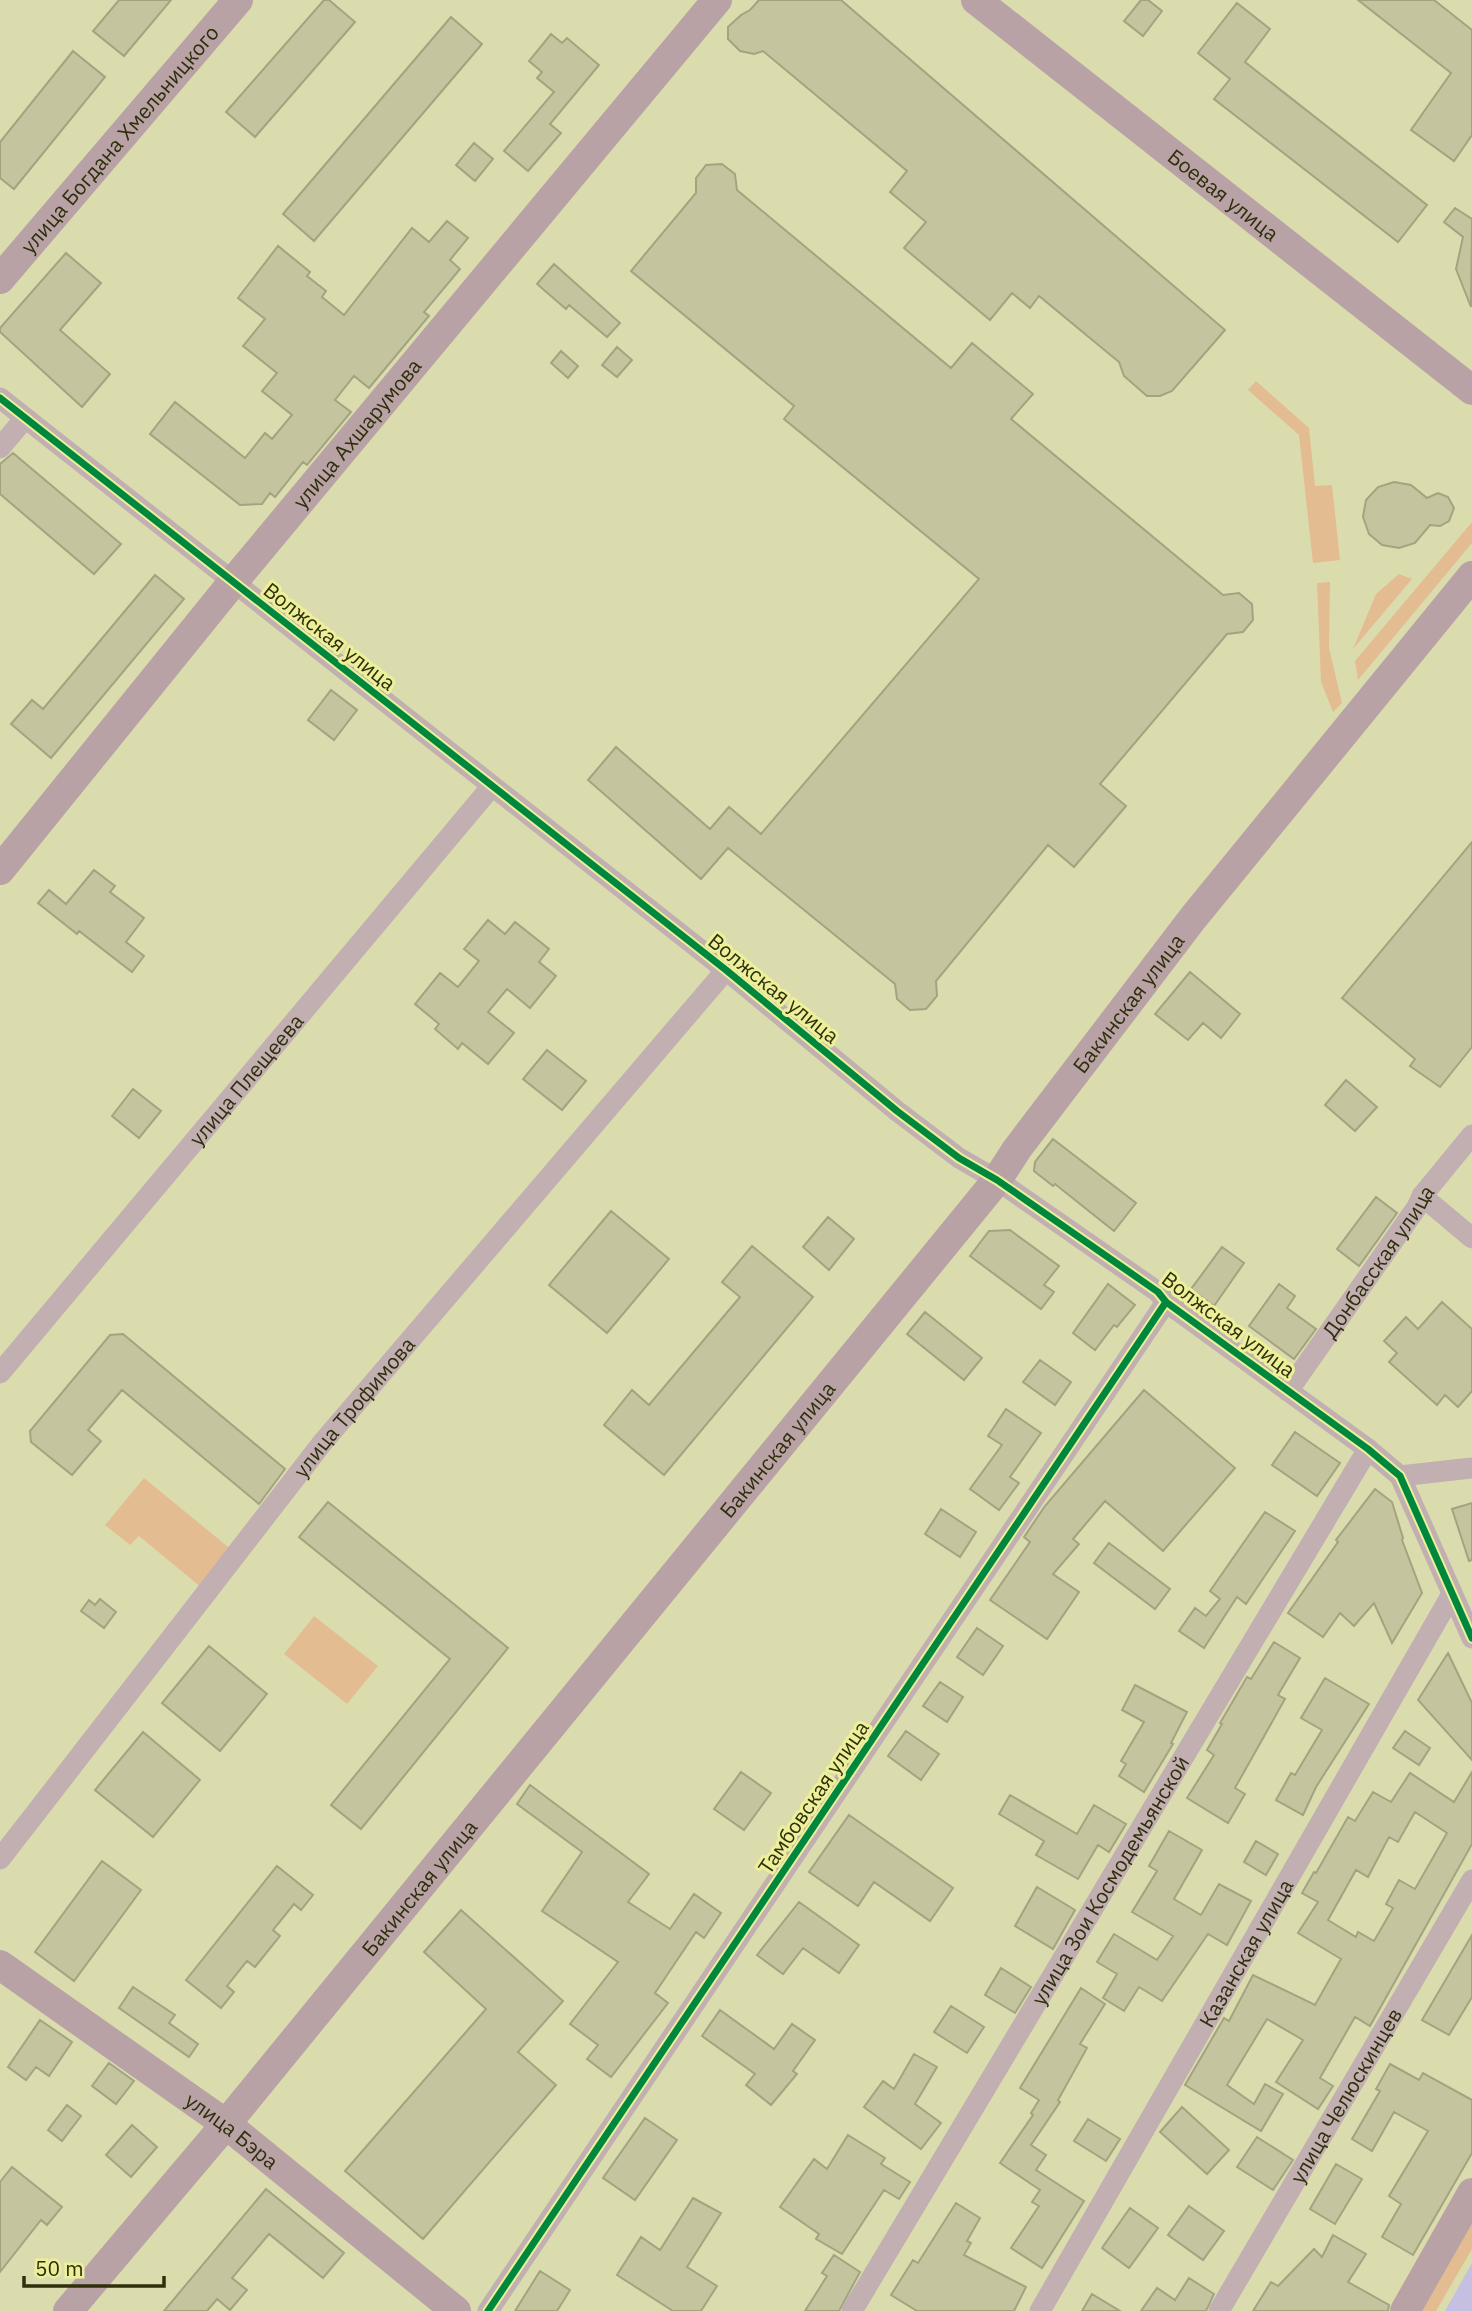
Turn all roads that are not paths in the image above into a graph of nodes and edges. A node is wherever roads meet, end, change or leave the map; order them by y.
1 (238, 0) edge
2 (717, 0) edge
3 (976, 0) edge
4 (0, 279) edge
5 (1472, 390) edge
6 (0, 398) edge
7 (25, 418) junction
8 (0, 448) edge
9 (1472, 576) edge
10 (233, 582) junction
11 (492, 786) junction
12 (0, 870) edge
13 (726, 970) junction
14 (1472, 1135) edge
15 (997, 1180) junction
16 (1422, 1196) junction
17 (1472, 1238) edge
18 (1166, 1302) junction
19 (0, 1373) edge
20 (1288, 1391) junction
21 (1368, 1449) junction
22 (1472, 1468) edge
23 (1400, 1476) junction
24 (1452, 1594) junction
25 (1472, 1638) edge
26 (0, 1859) edge
27 (1472, 1880) edge
28 (0, 1965) edge
29 (226, 2124) junction
30 (1472, 2193) edge
31 (68, 2311) edge
32 (456, 2311) edge
33 (488, 2311) edge
34 (852, 2311) edge
35 (1040, 2311) edge
36 (1219, 2311) edge
37 (1405, 2311) edge

1 - 4 main road, улица Богдана Хмельницкого
2 - 10 main road, улица Ахшарумова
3 - 5 main road, Боевая улица
6 - 7 street, Волжская улица
7 - 8 street
7 - 10 street, Волжская улица
9 - 15 main road, Бакинская улица
10 - 11 street, Волжская улица
10 - 12 main road, улица Ахшарумова
11 - 13 street, Волжская улица
11 - 19 street, улица Плещеева
13 - 15 street, Волжская улица
13 - 26 street, улица Трофимова
14 - 16 street, Донбасская улица
15 - 18 street, Волжская улица
15 - 29 main road, Бакинская улица
16 - 17 street
16 - 20 street, Донбасская улица
18 - 20 street, Волжская улица
18 - 33 street, Тамбовская улица
20 - 21 street, Волжская улица
21 - 23 street, Волжская улица
21 - 34 street, улица Зои Космодемьянской
22 - 23 street
23 - 24 street, Волжская улица
24 - 25 street, Волжская улица
24 - 35 street, Казанская улица
27 - 36 street, улица Челюскинцев
28 - 29 main road, улица Бэра
29 - 31 main road, Бакинская улица
29 - 32 main road, улица Бэра
30 - 37 main road

